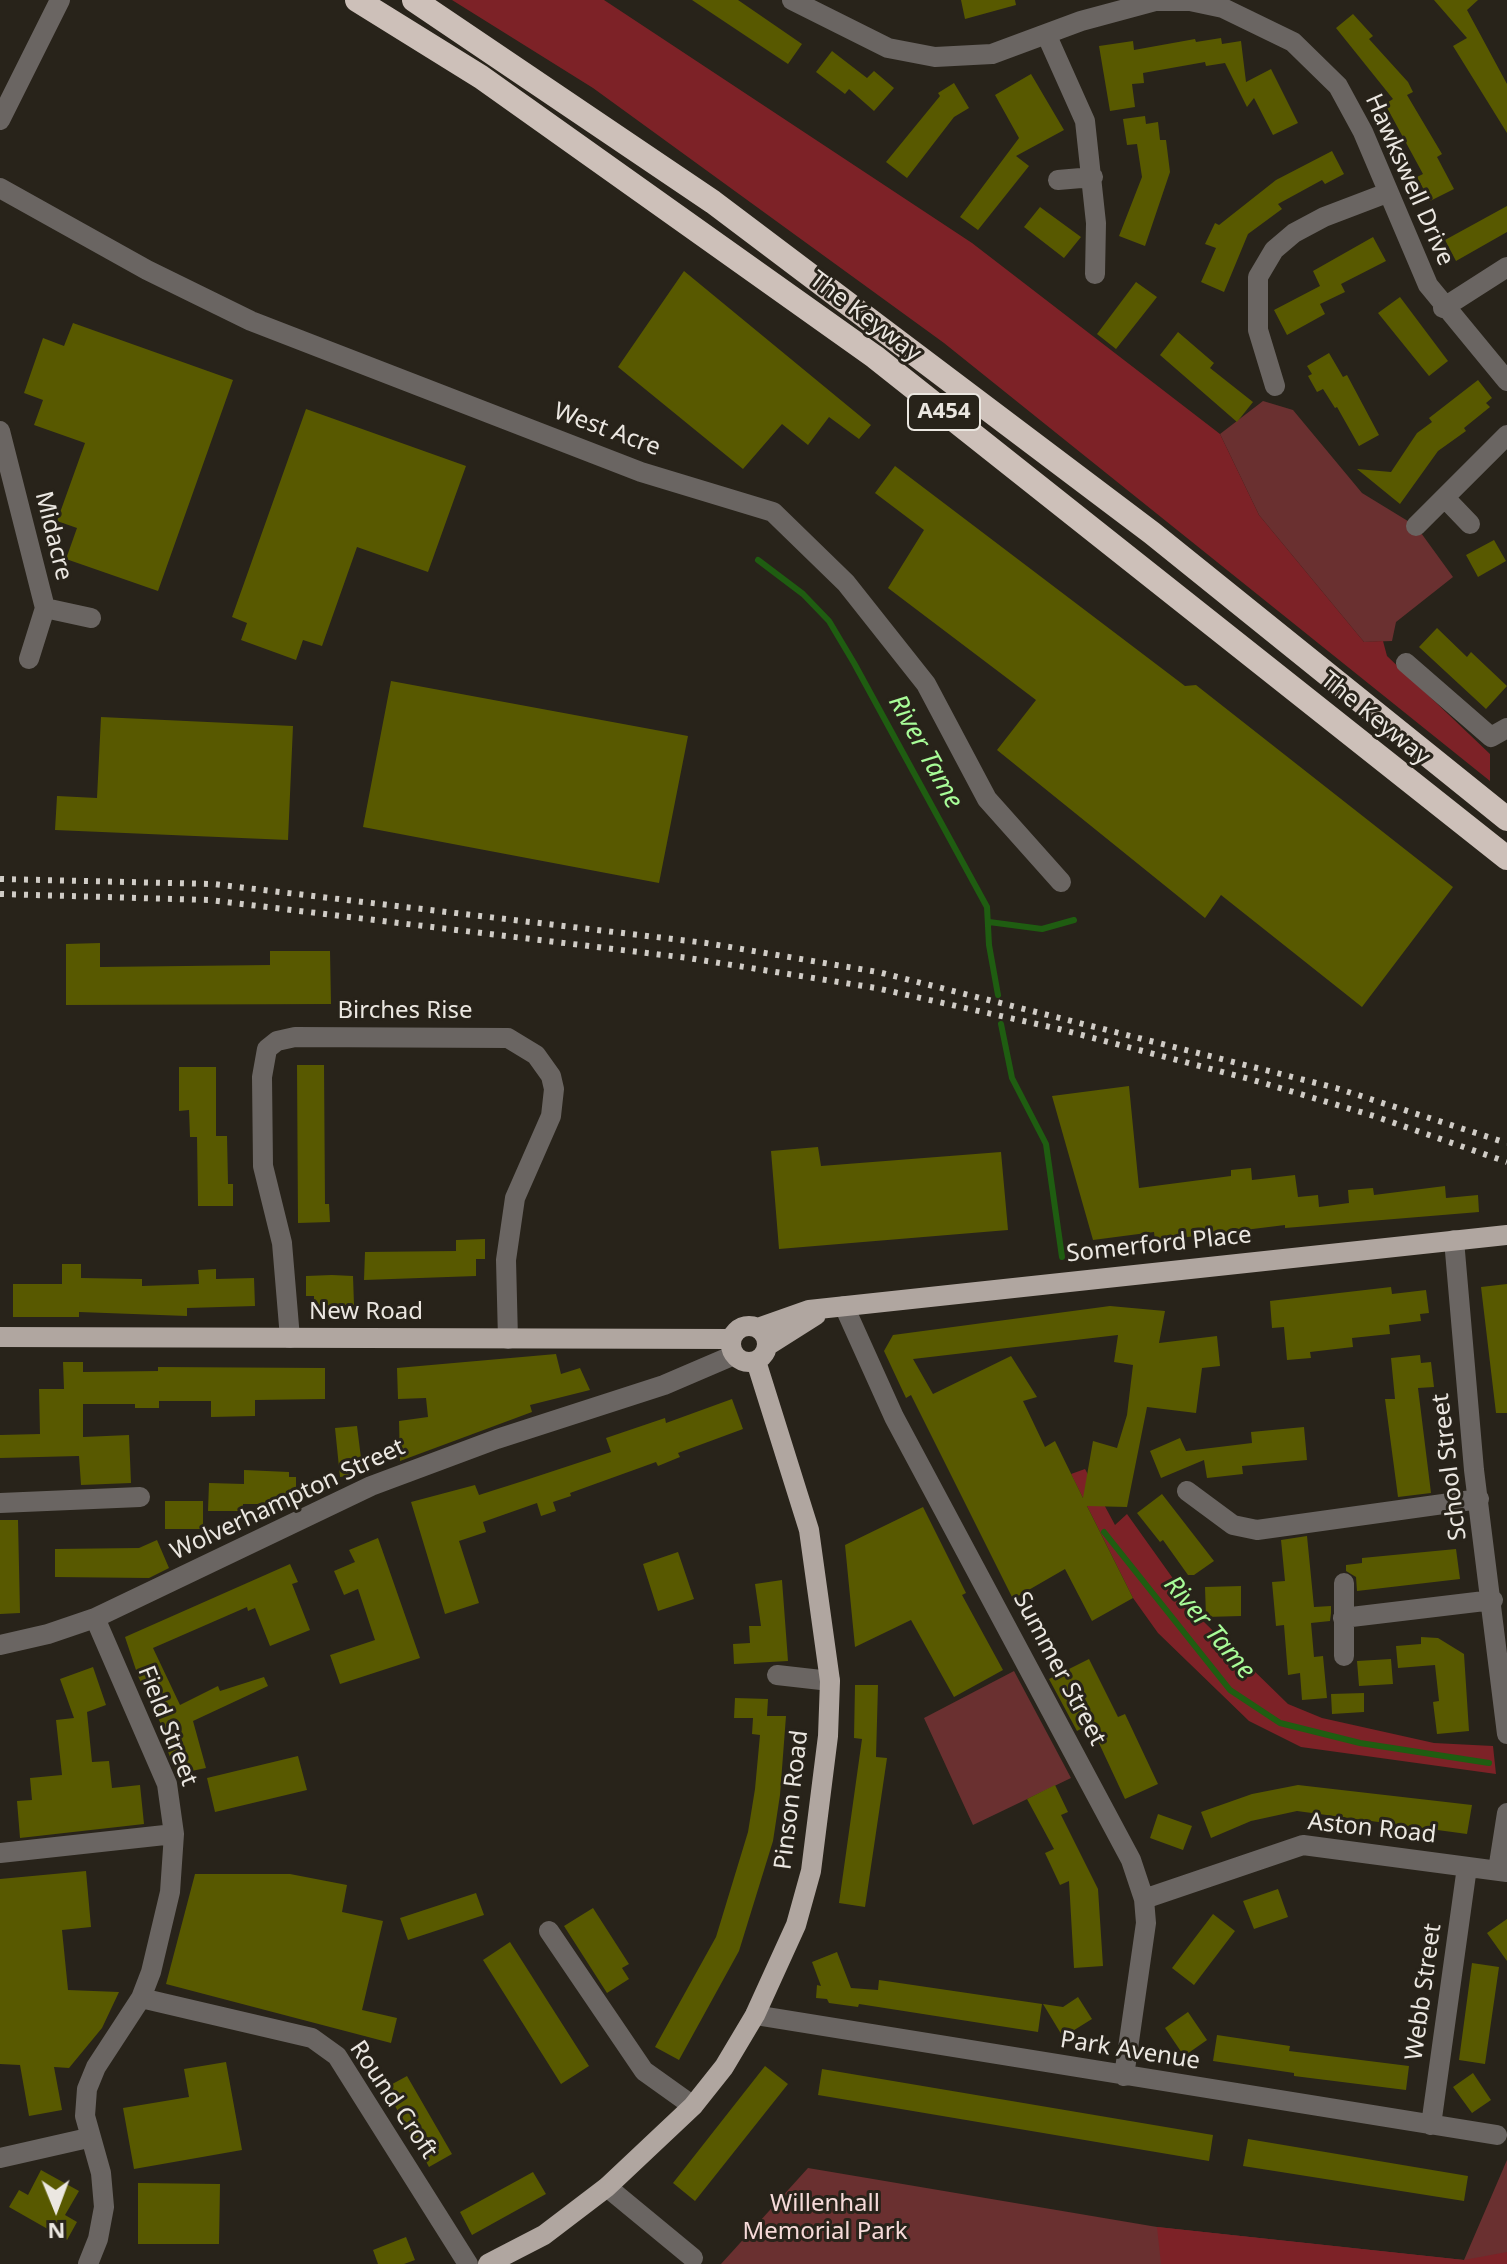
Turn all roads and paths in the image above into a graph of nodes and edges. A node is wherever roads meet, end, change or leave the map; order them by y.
1 (60, 0) edge
2 (357, 0) edge
3 (414, 0) edge
4 (792, 0) edge
5 (1246, 8) edge
6 (1047, 36) junction
7 (0, 120) edge
8 (1093, 177) junction
9 (1058, 180) dead end
10 (1387, 193) junction
11 (2, 196) edge
12 (1507, 267) edge
13 (1095, 274) dead end
14 (1443, 308) junction
15 (1507, 381) edge
16 (1275, 386) dead end
17 (0, 431) edge
18 (1507, 435) edge
19 (1445, 498) junction
20 (1470, 524) dead end
21 (1416, 526) dead end
22 (45, 608) junction
23 (91, 618) dead end
24 (29, 659) dead end
25 (1406, 663) dead end
26 (1499, 732) edge
27 (1507, 819) edge
28 (1502, 843) edge
29 (1061, 882) dead end
30 (1507, 1235) edge
31 (1454, 1240) junction
32 (844, 1306) junction
33 (0, 1337) edge
34 (290, 1338) junction
35 (508, 1339) junction
36 (760, 1345) junction
37 (732, 1347) junction
38 (1187, 1491) dead end
39 (140, 1497) dead end
40 (1479, 1499) junction
41 (0, 1503) edge
42 (1344, 1583) dead end
43 (1493, 1600) junction
44 (95, 1618) junction
45 (1343, 1618) junction
46 (0, 1645) edge
47 (1344, 1656) dead end
48 (777, 1675) dead end
49 (830, 1681) junction
50 (1507, 1734) edge
51 (1507, 1813) edge
52 (174, 1834) junction
53 (0, 1853) edge
54 (1467, 1867) junction
55 (1503, 1871) edge
56 (1144, 1899) junction
57 (549, 1931) dead end
58 (141, 1998) junction
59 (755, 2015) junction
60 (1124, 2076) junction
61 (693, 2106) junction
62 (1431, 2125) junction
63 (1497, 2135) dead end
64 (88, 2138) junction
65 (0, 2158) edge
66 (607, 2187) junction
67 (693, 2258) dead end
68 (88, 2264) edge
69 (468, 2264) edge
70 (488, 2264) edge

1 - 7 street
2 - 28 highway, The Keyway / A454
3 - 27 highway, The Keyway / A454
4 - 6 street, Hawkswell Drive
5 - 6 street, Hawkswell Drive
5 - 10 street, Hawkswell Drive
6 - 8 street
8 - 9 street
8 - 13 street
10 - 14 street, Hawkswell Drive
10 - 16 street
11 - 29 street, West Acre
12 - 14 street
14 - 15 street, Hawkswell Drive
17 - 22 street, Midacre
18 - 19 street
19 - 20 street
19 - 21 street
22 - 23 street, Midacre
22 - 24 street
25 - 26 street
30 - 31 main road, Somerford Place
31 - 32 main road, Somerford Place
31 - 40 street, School Street
32 - 36 main road, Somerford Place
32 - 56 street, Summer Street
33 - 34 main road, New Road
34 - 35 main road, New Road
34 - 35 street, Birches Rise
35 - 37 main road, New Road
36 - 37 main road
36 - 37 main road, Somerford Place
36 - 49 main road, Pinson Road
37 - 44 street, Wolverhampton Street
38 - 40 street
39 - 41 street
40 - 43 street, School Street
42 - 45 street
43 - 45 street
43 - 50 street, School Street
44 - 46 street, Wolverhampton Street
44 - 52 street, Field Street
45 - 47 street
48 - 49 street
49 - 59 main road, Pinson Road
51 - 55 street
52 - 53 street
52 - 58 street, Field Street
54 - 55 street, Aston Road
54 - 56 street, Aston Road
54 - 62 street, Webb Street
56 - 60 street, Summer Street
57 - 61 street
58 - 64 street, Field Street
58 - 69 street, Round Croft
59 - 60 street, Park Avenue
59 - 61 main road, Pinson Road
60 - 62 street, Park Avenue
61 - 66 main road, Pinson Road
62 - 63 street, Park Avenue
64 - 65 street
64 - 68 street, Field Street
66 - 67 street
66 - 70 main road, Pinson Road

